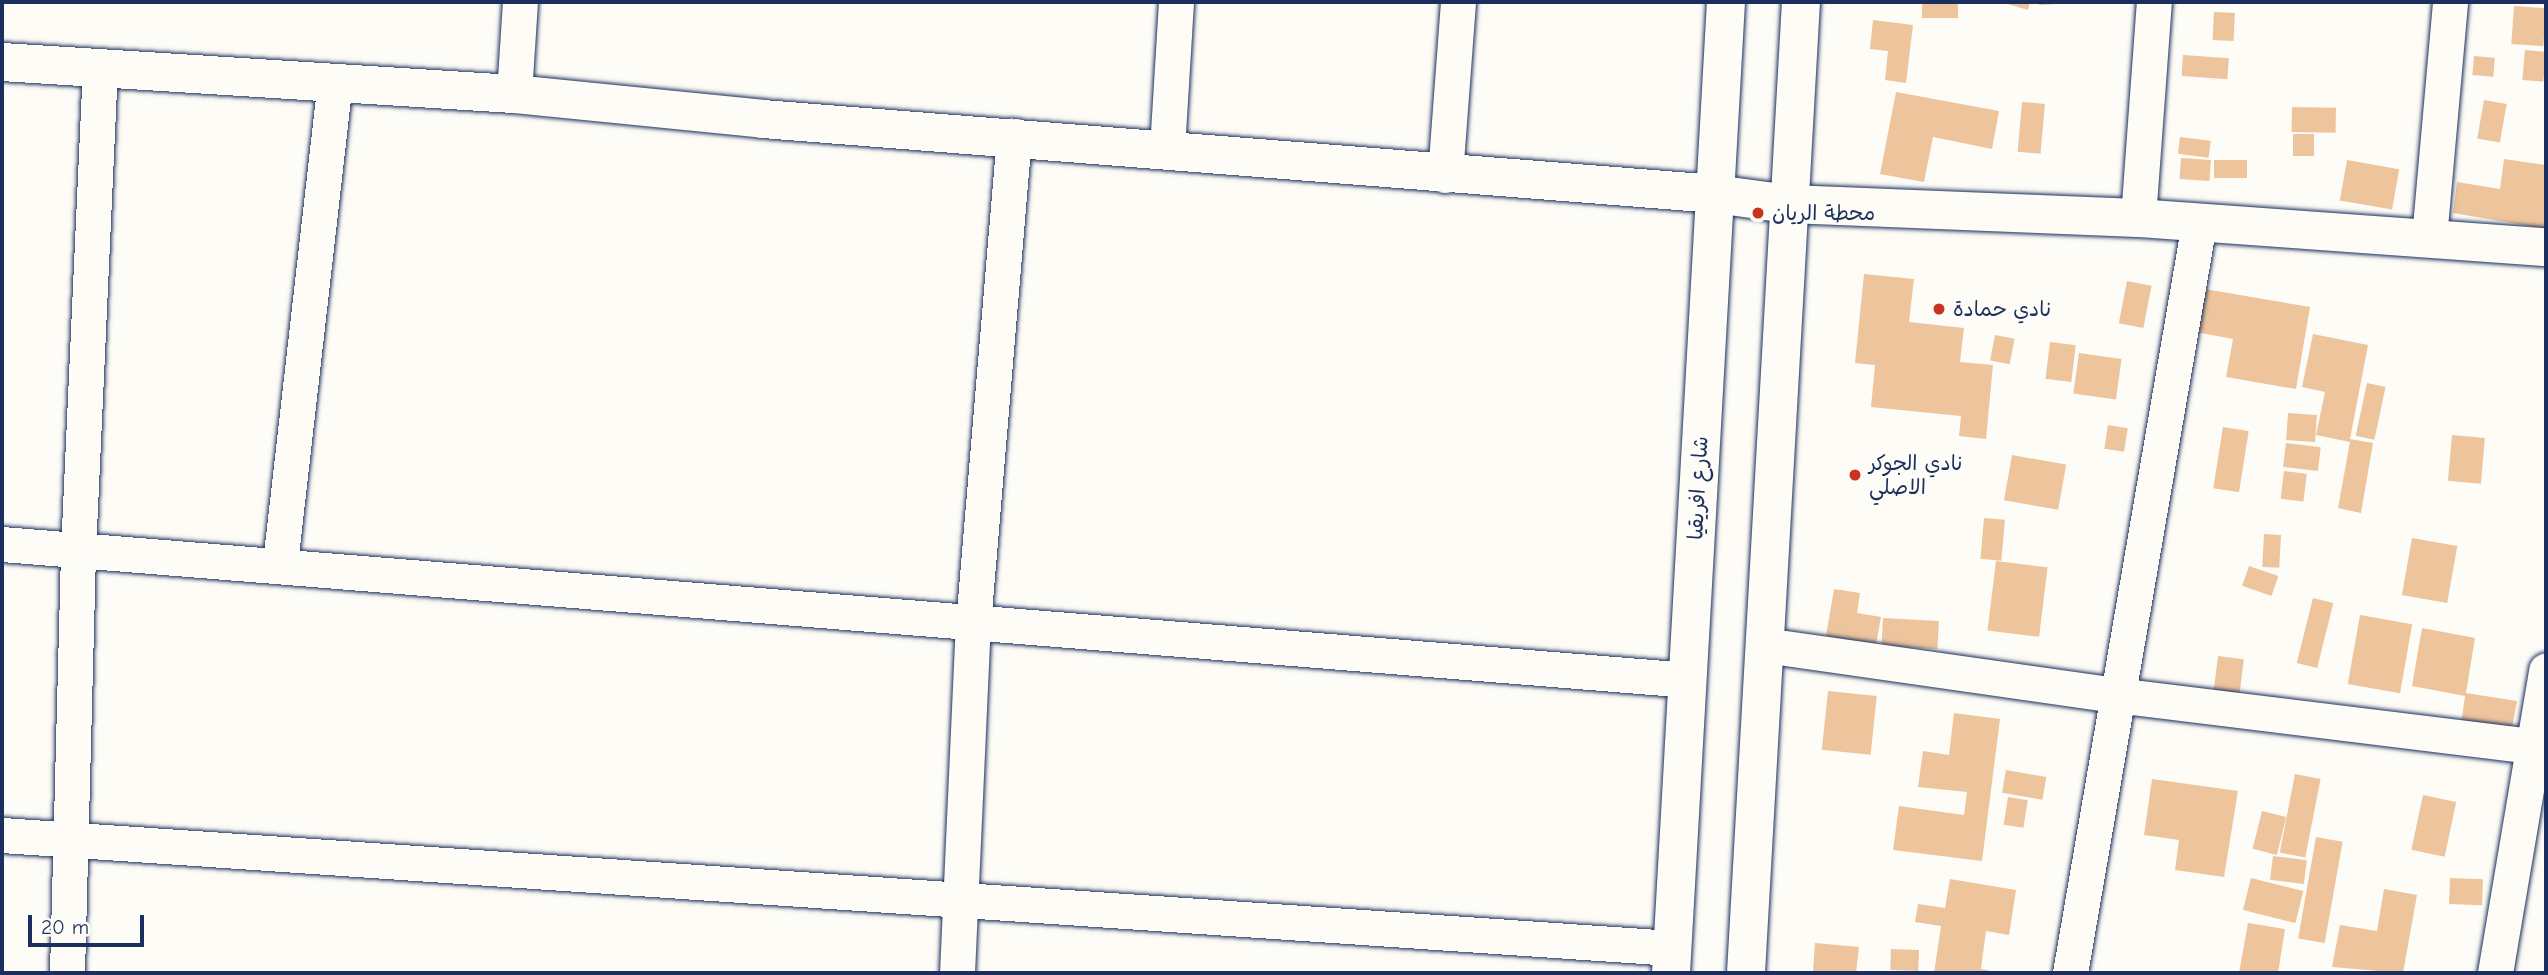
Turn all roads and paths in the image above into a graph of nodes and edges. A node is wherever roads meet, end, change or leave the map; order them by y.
1 (520, 2) edge
2 (1176, 2) edge
3 (1458, 2) edge
4 (1726, 2) edge
5 (1801, 2) edge
6 (2154, 2) edge
7 (2450, 2) edge
8 (2, 62) edge
9 (100, 68) junction
10 (335, 81) junction
11 (514, 94) junction
12 (1014, 136) junction
13 (1167, 149) junction
14 (1445, 175) junction
15 (1715, 194) junction
16 (1789, 204) junction
17 (2138, 218) junction
18 (2199, 223) junction
19 (2429, 238) junction
20 (2546, 247) edge
21 (2, 544) edge
22 (78, 551) junction
23 (280, 563) junction
24 (973, 624) junction
25 (1765, 645) junction
26 (2546, 670) edge
27 (1687, 680) junction
28 (2116, 695) junction
29 (2540, 748) edge
30 (2, 835) edge
31 (71, 841) junction
32 (961, 903) junction
33 (1672, 960) edge
34 (67, 973) edge
35 (957, 973) edge
36 (1746, 973) edge
37 (2070, 973) edge
38 (2495, 973) edge

1 - 11 street
2 - 13 street
3 - 14 street
4 - 15 street, شارع افريقيا
5 - 16 street
6 - 17 street
7 - 19 street
8 - 9 street
9 - 10 street
9 - 22 street
10 - 11 street
10 - 23 street
11 - 12 street
12 - 13 street
12 - 24 street
13 - 14 street
14 - 15 street
15 - 16 street
15 - 27 street, شارع افريقيا
16 - 17 street
16 - 25 street
17 - 18 street
18 - 19 street
18 - 28 street
19 - 20 street
21 - 22 street
22 - 23 street
22 - 31 street
23 - 24 street
24 - 27 street
24 - 32 street
25 - 28 street
25 - 36 street
26 - 29 street
27 - 33 street, شارع افريقيا
28 - 29 street
28 - 37 street
29 - 38 street
30 - 31 street
31 - 32 street
31 - 34 street
32 - 33 street
32 - 35 street

